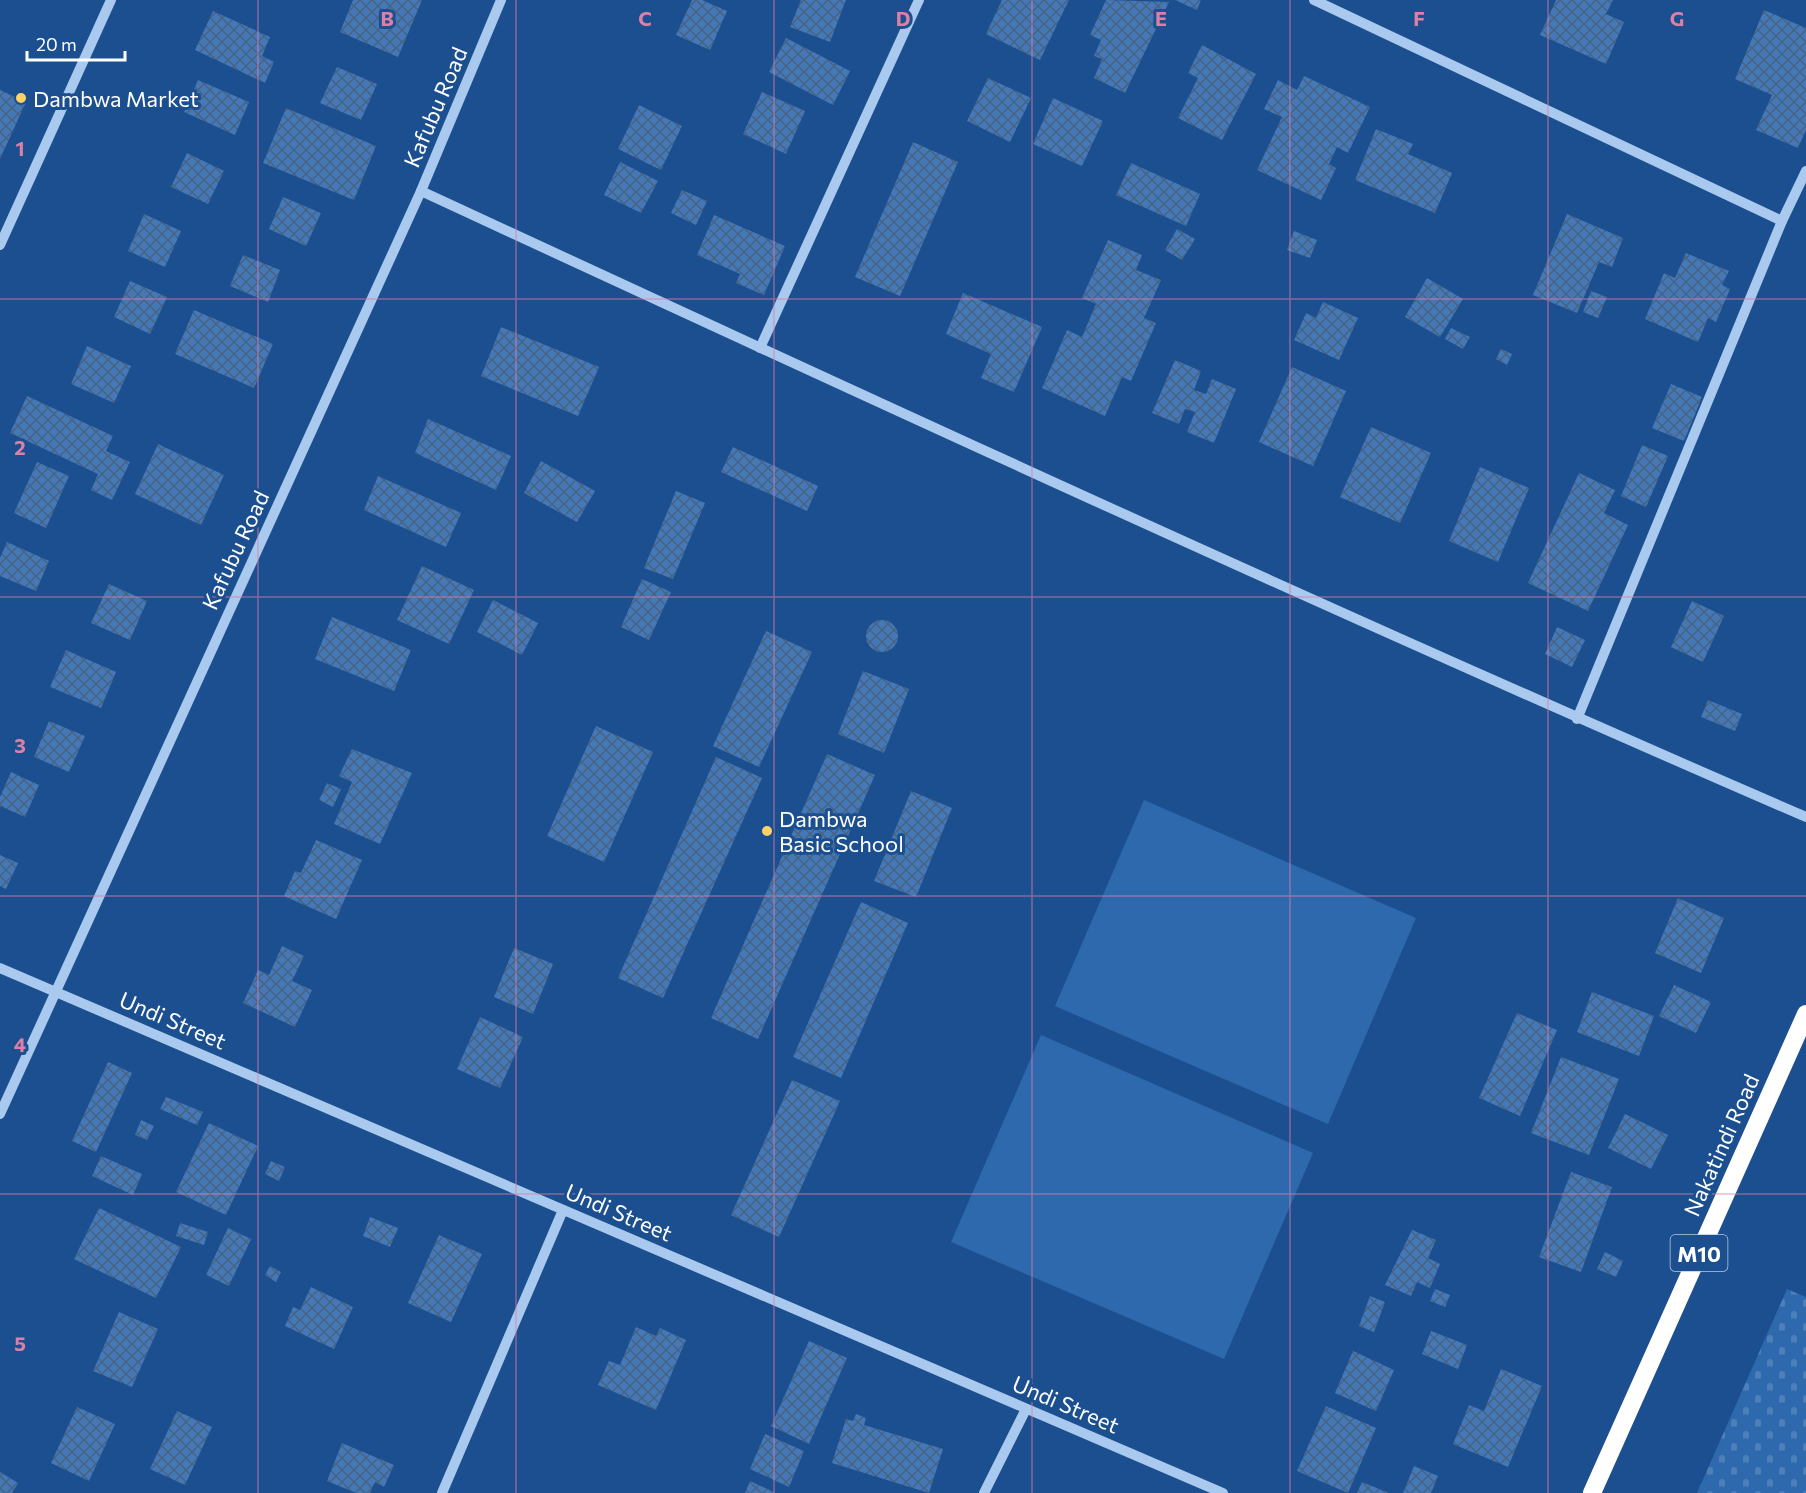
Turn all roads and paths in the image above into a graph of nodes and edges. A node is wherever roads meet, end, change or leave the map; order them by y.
1 (111, 0) edge
2 (501, 0) edge
3 (919, 0) edge
4 (1314, 0) edge
5 (1806, 171) edge
6 (421, 191) junction
7 (1782, 221) junction
8 (0, 245) edge
9 (760, 348) junction
10 (1577, 719) junction
11 (1806, 817) edge
12 (0, 968) edge
13 (55, 990) junction
14 (1806, 1014) edge
15 (0, 1114) edge
16 (564, 1210) junction
17 (1026, 1408) junction
18 (442, 1493) edge
19 (984, 1493) edge
20 (1223, 1493) edge
21 (1592, 1493) edge

1 - 8 street
2 - 6 street, Kafubu Road
3 - 9 street
4 - 7 street
5 - 7 street
6 - 9 street
6 - 13 street, Kafubu Road
7 - 10 street
9 - 10 street
10 - 11 street
12 - 13 street, Undi Street
13 - 15 street, Kafubu Road
13 - 16 street, Undi Street
14 - 21 highway, Nakatindi Road / M10
16 - 17 street, Undi Street
16 - 18 street
17 - 19 street
17 - 20 street, Undi Street

